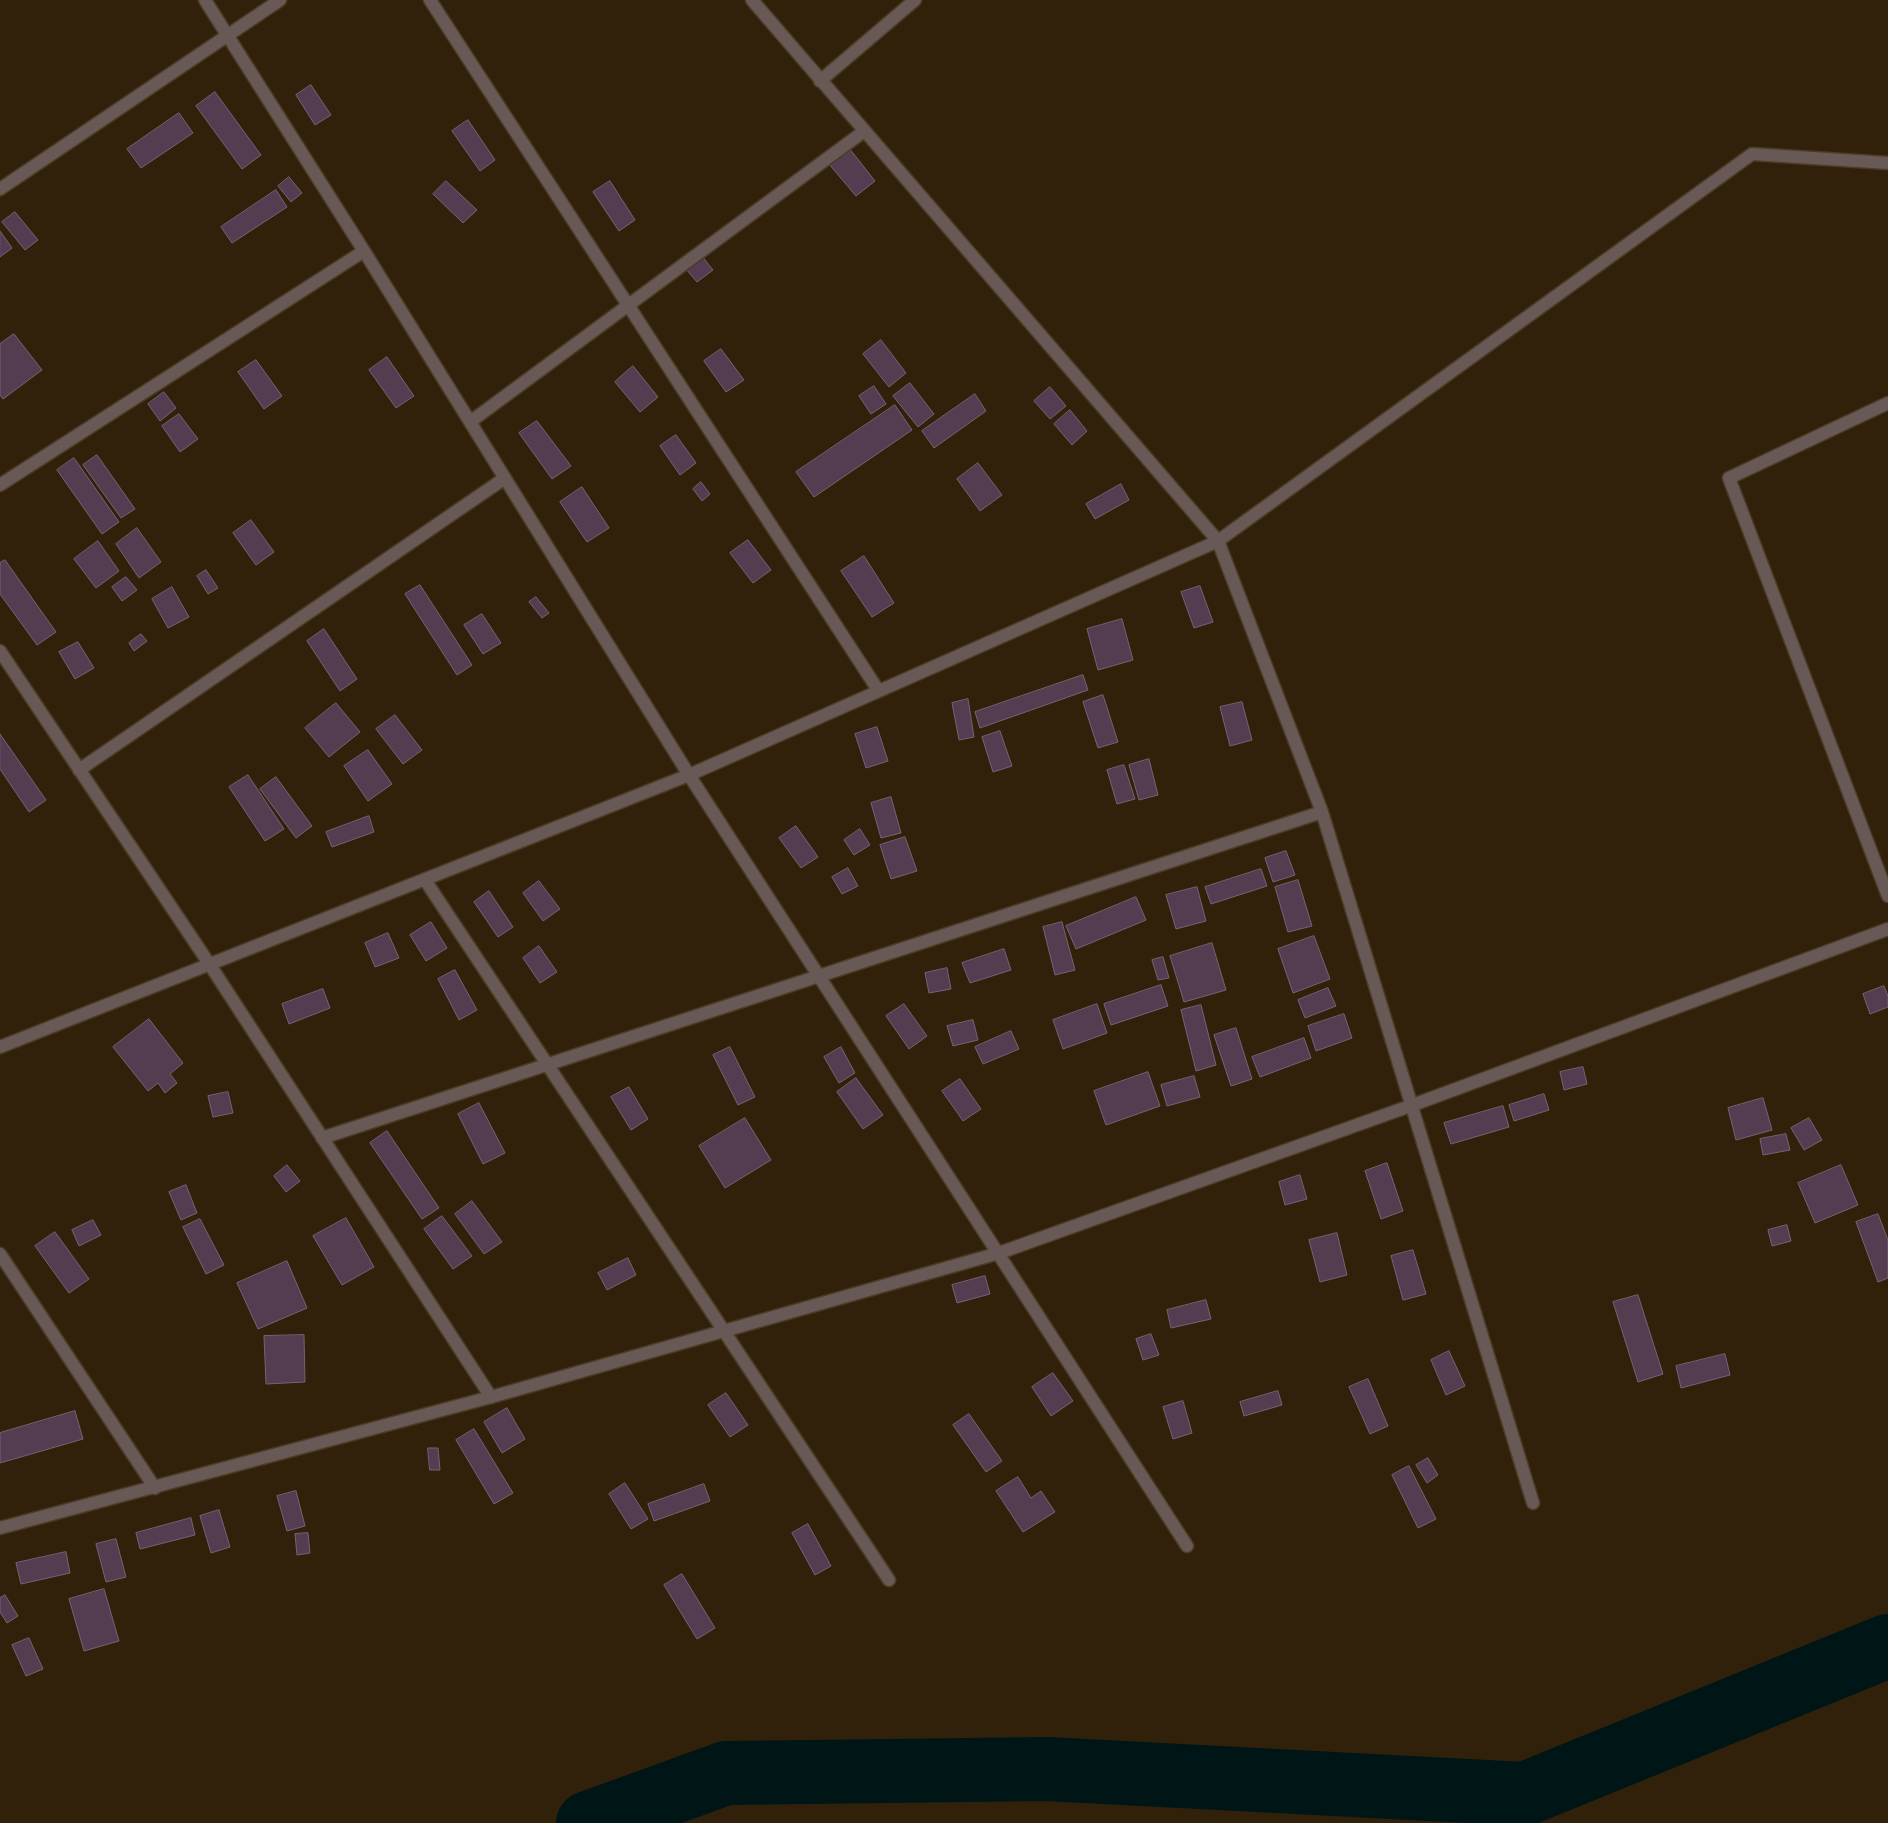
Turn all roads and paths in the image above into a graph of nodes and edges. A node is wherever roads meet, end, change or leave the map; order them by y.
1 (205, 0) edge
2 (280, 0) edge
3 (430, 0) edge
4 (752, 0) edge
5 (915, 0) edge
6 (228, 35) junction
7 (820, 81) junction
8 (864, 132) junction
9 (1888, 163) edge
10 (0, 189) edge
11 (364, 251) junction
12 (628, 305) junction
13 (1888, 402) edge
14 (470, 422) junction
15 (505, 478) junction
16 (0, 485) edge
17 (1218, 541) junction
18 (0, 651) edge
19 (878, 690) junction
20 (79, 770) junction
21 (689, 775) junction
22 (1322, 812) junction
23 (425, 880) junction
24 (1888, 896) edge
25 (1888, 930) edge
26 (210, 965) junction
27 (819, 976) junction
28 (0, 1047) edge
29 (547, 1064) junction
30 (1410, 1106) junction
31 (322, 1138) junction
32 (999, 1253) junction
33 (0, 1254) edge
34 (724, 1331) junction
35 (491, 1397) junction
36 (155, 1488) junction
37 (1533, 1503) dead end
38 (0, 1528) edge
39 (1187, 1546) dead end
40 (889, 1580) dead end

1 - 6 street
2 - 6 street
3 - 12 street
4 - 7 street
5 - 7 street
6 - 10 street
6 - 11 street
7 - 8 street
8 - 12 street
8 - 17 street
9 - 17 street
11 - 14 street
11 - 16 street
12 - 14 street
12 - 19 street
13 - 24 street
14 - 15 street
15 - 20 street
15 - 21 street
17 - 19 street
17 - 22 street
18 - 20 street
19 - 21 street
20 - 26 street
21 - 23 street
21 - 27 street
22 - 27 street
22 - 30 street
23 - 26 street
23 - 29 street
25 - 30 street
26 - 28 street
26 - 31 street
27 - 29 street
27 - 32 street
29 - 31 street
29 - 34 street
30 - 32 street
30 - 37 street
31 - 35 street
32 - 34 street
32 - 39 street
33 - 36 street
34 - 35 street
34 - 40 street
35 - 36 street
36 - 38 street

